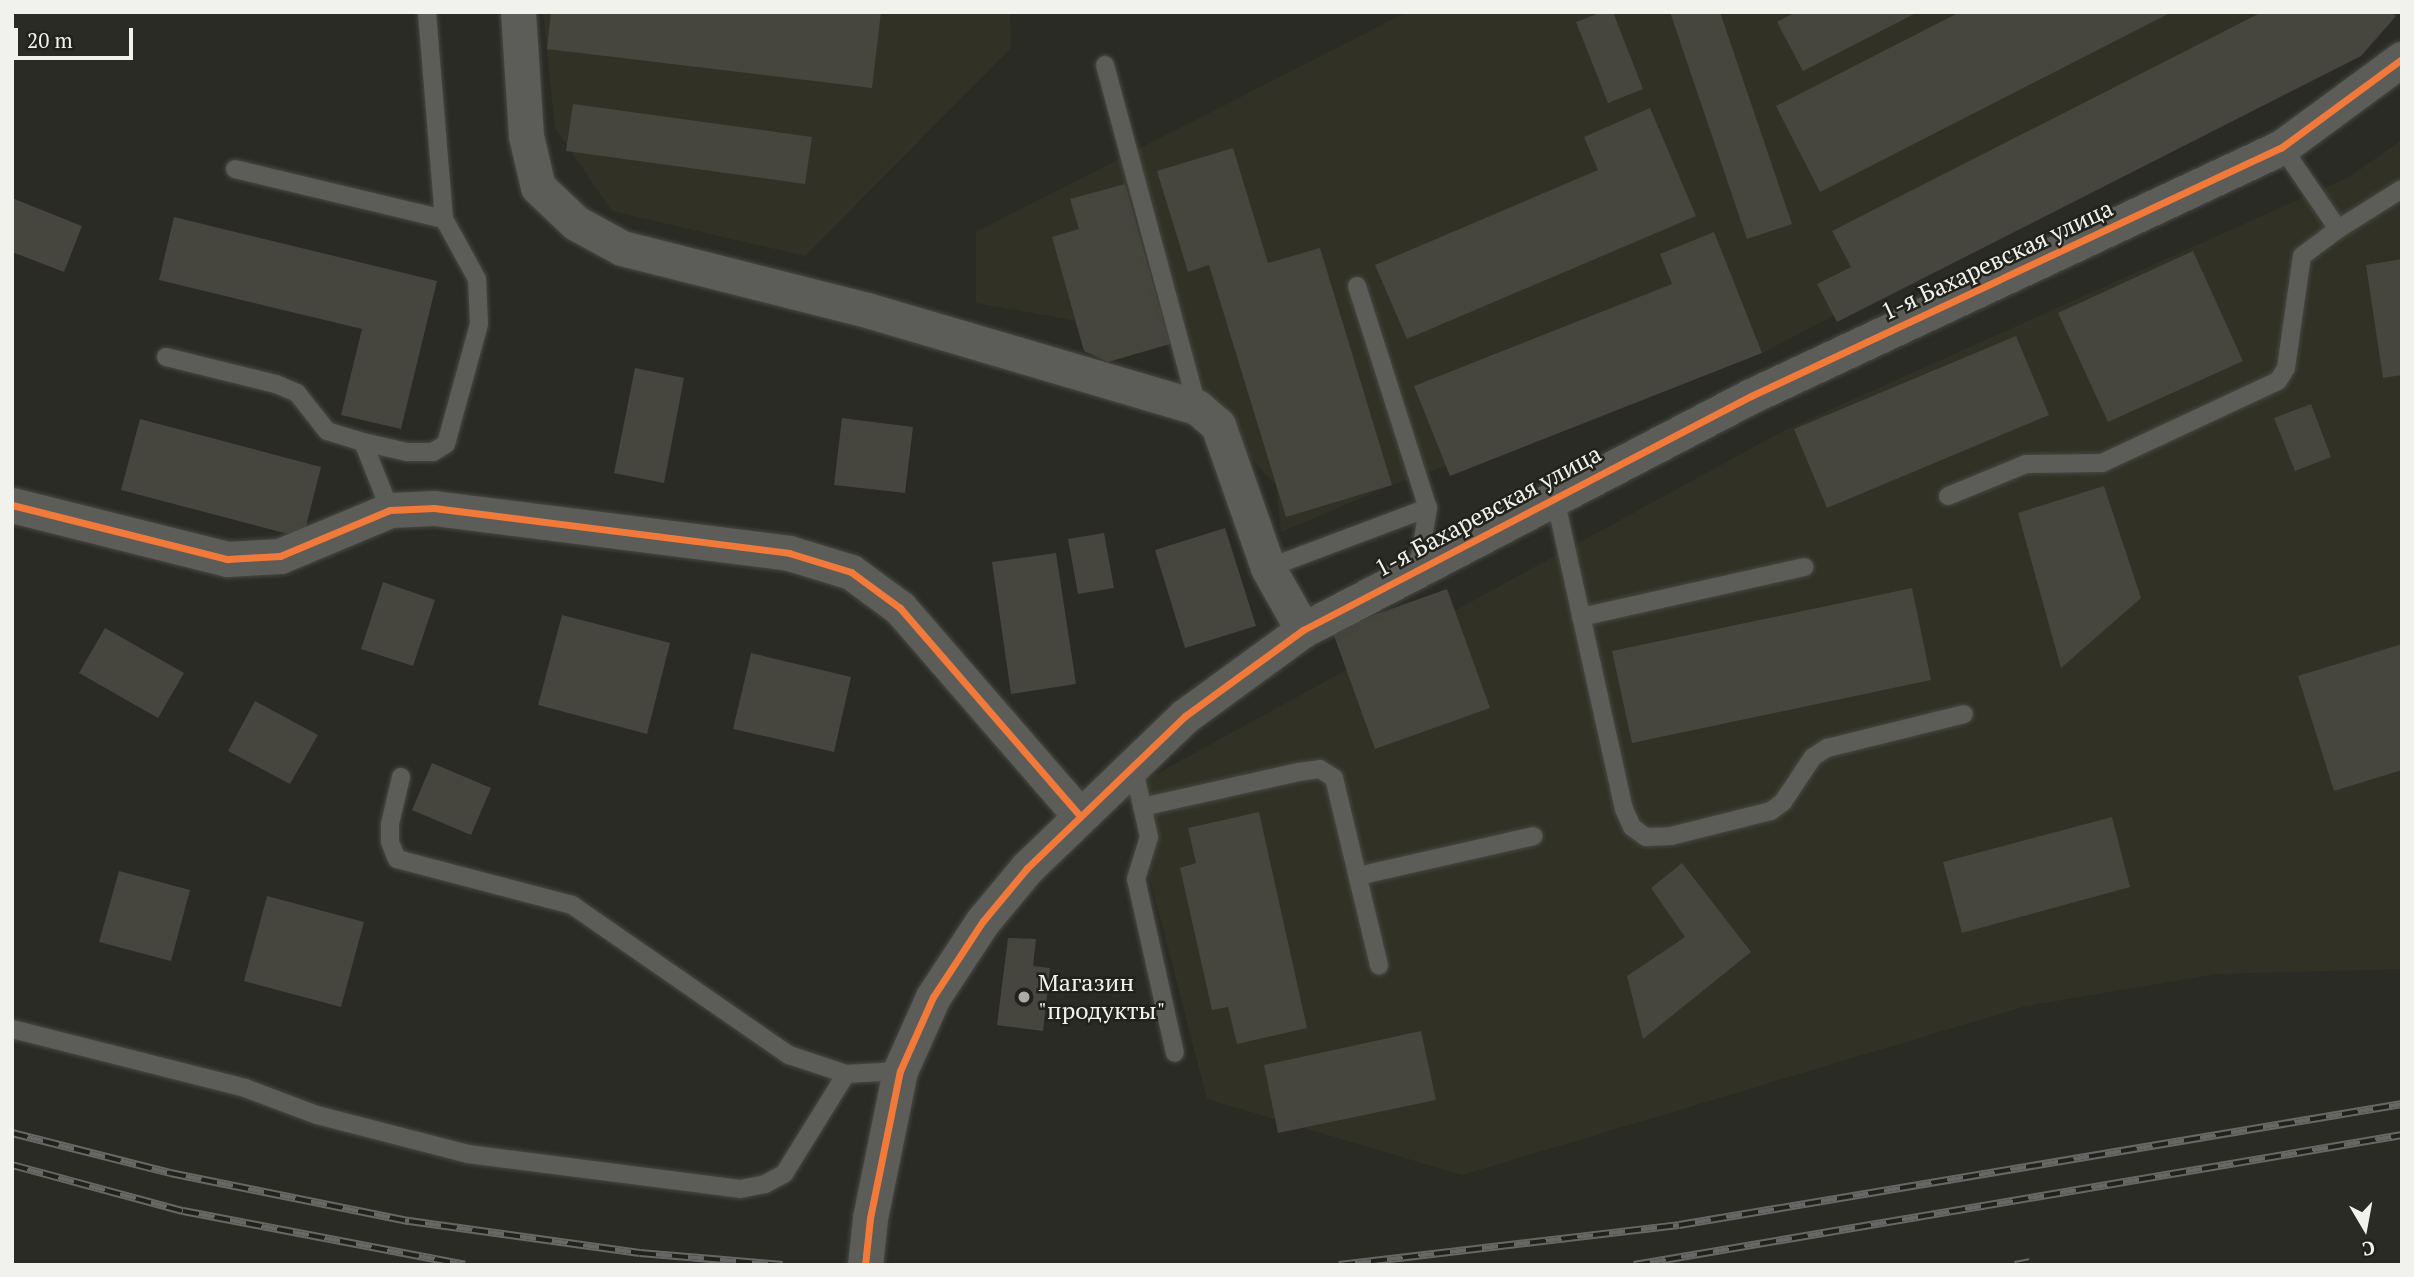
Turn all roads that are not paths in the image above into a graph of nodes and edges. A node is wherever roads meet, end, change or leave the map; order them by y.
1 (427, 12) edge
2 (518, 12) edge
3 (2402, 58) edge
4 (1105, 65) dead end
5 (2282, 147) junction
6 (235, 169) dead end
7 (2402, 189) edge
8 (444, 219) junction
9 (2337, 229) junction
10 (1357, 286) dead end
11 (166, 357) dead end
12 (1197, 407) junction
13 (363, 442) junction
14 (1948, 496) dead end
15 (1555, 498) junction
16 (12, 505) edge
17 (1428, 508) junction
18 (390, 510) junction
19 (1268, 568) junction
20 (1804, 568) dead end
21 (1418, 569) junction
22 (1581, 617) junction
23 (1303, 629) junction
24 (1964, 714) dead end
25 (1133, 765) junction
26 (401, 777) dead end
27 (1142, 807) junction
28 (1080, 816) junction
29 (1534, 836) dead end
30 (1358, 876) junction
31 (1379, 966) dead end
32 (12, 1029) edge
33 (1175, 1053) dead end
34 (900, 1071) junction
35 (846, 1073) junction
36 (864, 1265) edge

1 - 8 lane
2 - 12 street
3 - 5 street, 1-я Бахаревская улица
4 - 12 lane
5 - 9 lane
5 - 15 street, 1-я Бахаревская улица
6 - 8 lane
7 - 9 lane
8 - 13 lane
9 - 14 lane
10 - 17 lane
11 - 13 lane
12 - 19 street
13 - 18 lane
15 - 21 street, 1-я Бахаревская улица
15 - 22 lane
16 - 18 street
17 - 19 lane
17 - 21 lane
18 - 28 street
19 - 23 street
20 - 22 lane
21 - 23 street, 1-я Бахаревская улица
22 - 24 lane
23 - 25 street, 1-я Бахаревская улица
25 - 27 lane
25 - 28 street, 1-я Бахаревская улица
26 - 35 lane
27 - 30 lane
27 - 33 lane
28 - 34 street, 1-я Бахаревская улица
29 - 30 lane
30 - 31 lane
32 - 35 lane
34 - 35 lane
34 - 36 street, 1-я Бахаревская улица

